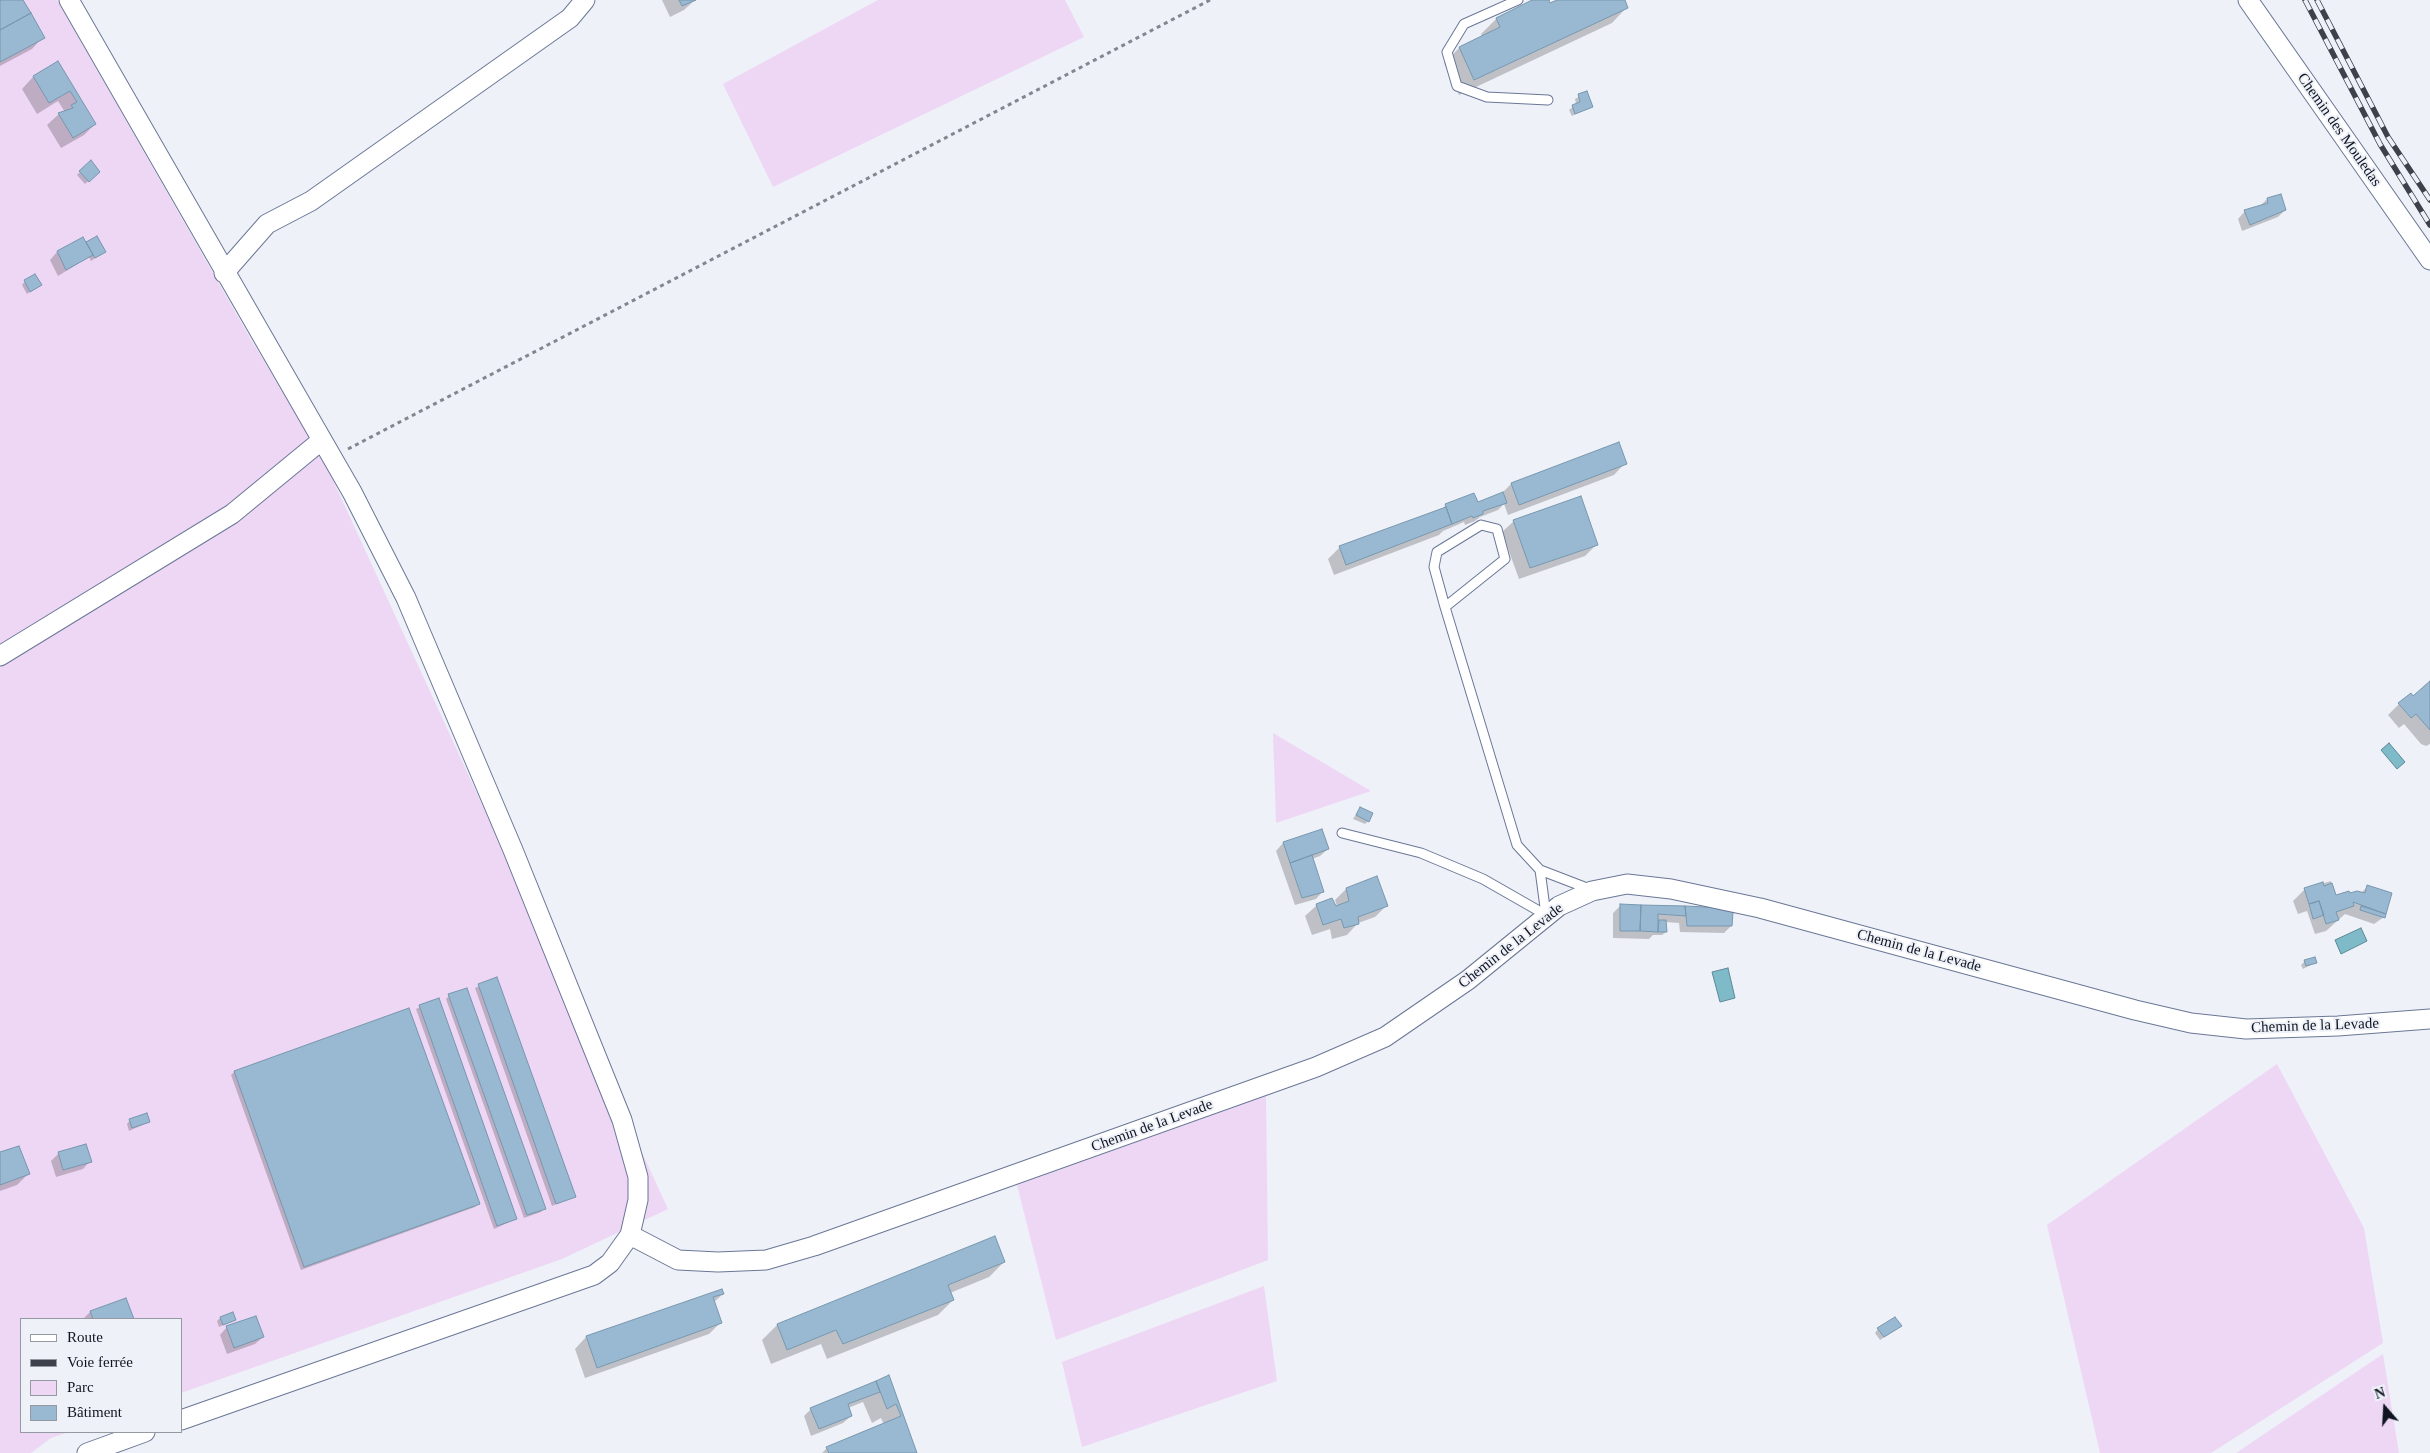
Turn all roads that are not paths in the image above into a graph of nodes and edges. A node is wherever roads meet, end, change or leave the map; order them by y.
1 (69, 0) edge
2 (585, 0) edge
3 (1518, 0) edge
4 (2248, 0) edge
5 (1548, 100) dead end
6 (2430, 260) edge
7 (224, 273) junction
8 (322, 440) junction
9 (1445, 608) junction
10 (0, 656) edge
11 (1342, 833) dead end
12 (1540, 870) junction
13 (1592, 891) junction
14 (1546, 915) junction
15 (2430, 1020) edge
16 (630, 1235) junction
17 (182, 1420) edge
18 (142, 1433) edge
19 (87, 1453) edge

1 - 7 street
2 - 7 street
3 - 5 lane
4 - 6 street, Chemin des Mouledas
7 - 8 street
8 - 10 street
8 - 16 street
9 - 9 lane
9 - 12 lane
11 - 14 lane
12 - 13 lane
12 - 14 lane
13 - 14 street, Chemin de la Levade
13 - 15 street, Chemin de la Levade
14 - 16 street, Chemin de la Levade
16 - 17 street
18 - 19 street

